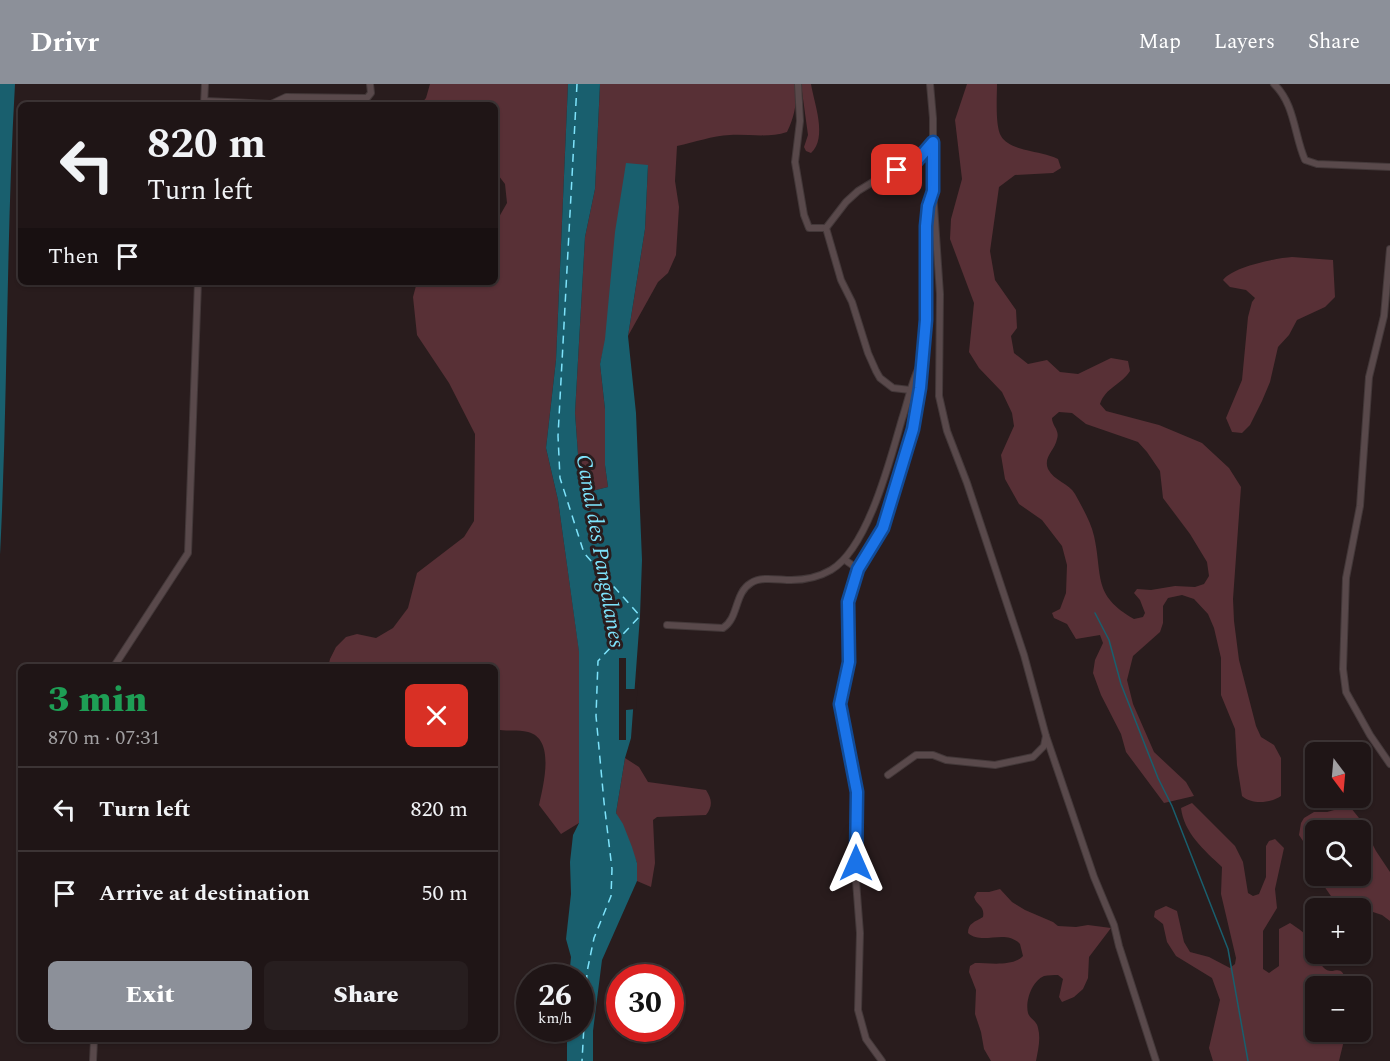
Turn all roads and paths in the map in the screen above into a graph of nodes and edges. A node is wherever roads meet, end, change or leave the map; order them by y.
1 (205, 84) edge
2 (370, 84) edge
3 (798, 84) edge
4 (930, 84) edge
5 (1274, 84) edge
6 (205, 102) edge
7 (276, 102) edge
8 (933, 142) junction
9 (1390, 167) edge
10 (933, 191) junction
11 (826, 228) junction
12 (1390, 249) edge
13 (198, 285) edge
14 (921, 364) junction
15 (910, 390) junction
16 (844, 560) junction
17 (858, 569) junction
18 (666, 625) dead end
19 (116, 664) edge
20 (1046, 736) junction
21 (1390, 764) edge
22 (888, 776) dead end
23 (94, 1042) edge
24 (93, 1061) edge
25 (882, 1061) edge
26 (1156, 1061) edge

1 - 6 street
2 - 7 street
3 - 11 street
4 - 8 street
5 - 9 street
8 - 10 street
8 - 11 street
10 - 14 street
10 - 20 street
11 - 15 street
12 - 21 street
13 - 19 street
14 - 15 street
14 - 17 street
15 - 16 street
16 - 17 street
16 - 18 street
17 - 25 street
20 - 22 street
20 - 26 street
23 - 24 street

